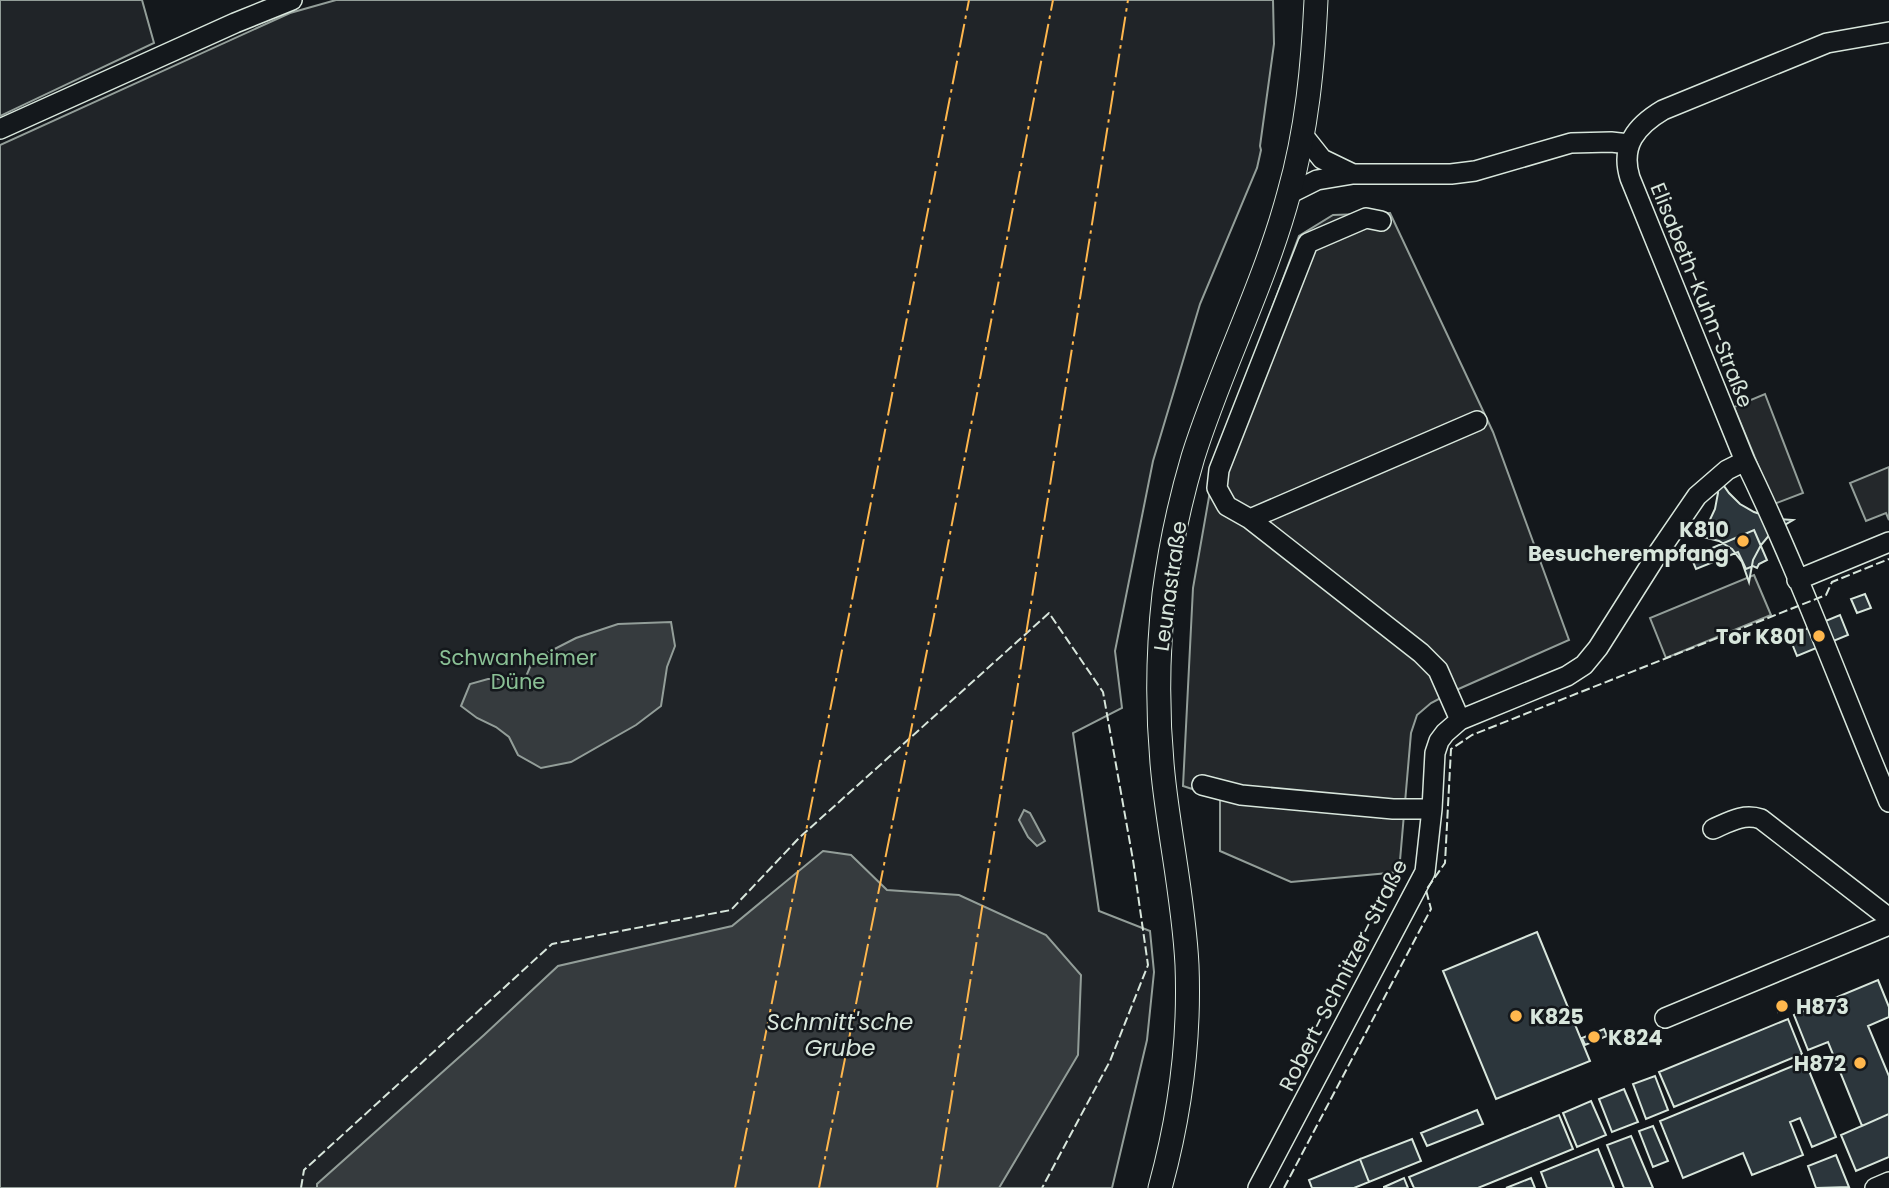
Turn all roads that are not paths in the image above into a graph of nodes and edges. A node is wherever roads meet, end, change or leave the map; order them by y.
1 (292, 0) edge
2 (1316, 2) edge
3 (1889, 32) edge
4 (0, 129) edge
5 (1303, 135) junction
6 (1629, 144) junction
7 (1353, 174) junction
8 (1289, 194) junction
9 (1381, 221) dead end
10 (1477, 421) dead end
11 (1745, 461) junction
12 (1250, 519) junction
13 (1889, 542) edge
14 (1797, 580) junction
15 (1460, 720) junction
16 (1202, 785) dead end
17 (1889, 802) edge
18 (1432, 809) junction
19 (1713, 830) dead end
20 (1887, 928) edge
21 (1665, 1018) dead end
22 (1889, 1182) edge
23 (1160, 1188) edge
24 (1258, 1188) edge
25 (1875, 1188) edge

1 - 4 street
2 - 5 main road, Leunastraße
3 - 6 street
5 - 7 street
5 - 8 main road, Leunastraße
6 - 7 street
6 - 11 street, Elisabeth-Kuhn-Straße
7 - 8 street
8 - 23 main road, Leunastraße
9 - 12 street
10 - 12 street
11 - 14 street, Elisabeth-Kuhn-Straße
11 - 15 street, Robert-Schnitzer-Straße
12 - 15 street
13 - 14 street
14 - 17 street, Elisabeth-Kuhn-Straße
15 - 18 street, Robert-Schnitzer-Straße
16 - 18 street
18 - 24 street, Robert-Schnitzer-Straße
19 - 20 street
20 - 21 street
22 - 25 street

